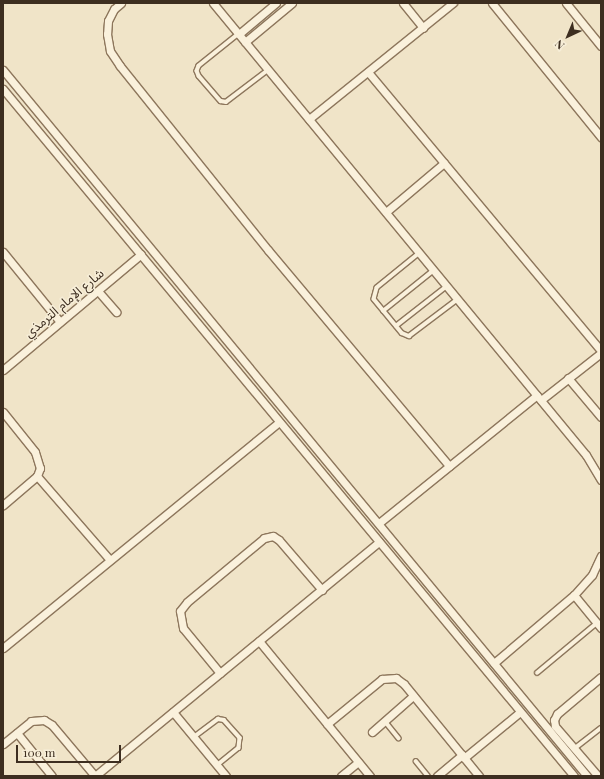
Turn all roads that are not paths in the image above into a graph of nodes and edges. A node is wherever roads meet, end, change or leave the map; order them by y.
1 (121, 3) edge
2 (213, 3) edge
3 (276, 3) edge
4 (292, 3) edge
5 (403, 3) edge
6 (453, 3) edge
7 (492, 3) edge
8 (566, 3) edge
9 (423, 28) junction
10 (238, 34) junction
11 (245, 42) junction
12 (601, 46) edge
13 (3, 70) edge
14 (268, 70) junction
15 (368, 72) junction
16 (3, 89) edge
17 (309, 119) junction
18 (601, 137) edge
19 (444, 163) junction
20 (386, 212) junction
21 (130, 223) junction
22 (121, 230) junction
23 (3, 252) edge
24 (420, 253) junction
25 (141, 254) junction
26 (434, 270) junction
27 (170, 272) junction
28 (162, 279) junction
29 (447, 286) junction
30 (98, 290) junction
31 (458, 299) junction
32 (383, 311) junction
33 (116, 312) dead end
34 (60, 322) junction
35 (396, 326) junction
36 (601, 352) edge
37 (3, 370) edge
38 (568, 378) junction
39 (260, 381) junction
40 (251, 388) junction
41 (539, 397) junction
42 (3, 412) edge
43 (601, 417) edge
44 (279, 422) junction
45 (310, 441) junction
46 (301, 448) junction
47 (449, 466) junction
48 (37, 476) junction
49 (601, 480) edge
50 (354, 493) junction
51 (345, 501) junction
52 (3, 505) edge
53 (379, 523) junction
54 (379, 542) junction
55 (601, 556) edge
56 (408, 558) junction
57 (110, 560) junction
58 (398, 565) junction
59 (322, 590) junction
60 (574, 595) junction
61 (599, 625) edge
62 (465, 628) junction
63 (457, 635) junction
64 (259, 641) junction
65 (3, 648) edge
66 (494, 662) junction
67 (220, 673) junction
68 (537, 673) dead end
69 (601, 677) edge
70 (513, 686) junction
71 (504, 692) junction
72 (414, 696) junction
73 (173, 712) junction
74 (520, 712) junction
75 (385, 721) junction
76 (327, 724) junction
77 (601, 728) edge
78 (372, 732) dead end
79 (17, 733) junction
80 (194, 737) junction
81 (399, 738) dead end
82 (3, 744) edge
83 (574, 748) junction
84 (463, 757) junction
85 (358, 762) junction
86 (416, 762) dead end
87 (217, 766) junction
88 (49, 775) edge
89 (95, 776) edge
90 (226, 776) edge
91 (341, 776) edge
92 (370, 776) edge
93 (428, 776) edge
94 (437, 776) edge
95 (478, 776) edge
96 (574, 776) edge
97 (587, 776) edge
98 (598, 776) edge

1 - 47 street
2 - 10 street
3 - 10 street
4 - 11 street
5 - 9 street
6 - 9 street
7 - 18 street
8 - 12 street
9 - 15 street
10 - 11 street
10 - 14 lane
11 - 14 street
13 - 21 street
14 - 17 street
15 - 17 street
15 - 19 street
16 - 22 street
17 - 20 street
19 - 20 street
19 - 36 street
20 - 24 street
21 - 22 street
21 - 27 street
22 - 25 street
23 - 34 street
24 - 26 street
24 - 32 lane
25 - 28 street
25 - 30 street, شارع الإمام الترمذي
26 - 29 street
26 - 32 lane
27 - 28 street
27 - 39 street
28 - 40 street
29 - 31 street
29 - 35 lane
30 - 33 street
30 - 34 street, شارع الإمام الترمذي
31 - 35 lane
31 - 41 street
32 - 35 lane
34 - 37 street, شارع الإمام الترمذي
36 - 38 street
38 - 41 street
38 - 43 street
39 - 40 street
39 - 45 street
40 - 44 street
41 - 47 street
41 - 49 street
42 - 48 street
44 - 46 street
44 - 57 street
45 - 46 street
45 - 50 street
46 - 51 street
47 - 53 street
48 - 52 street
48 - 57 street
50 - 51 street
50 - 53 street
51 - 54 street
53 - 56 street
54 - 58 street
54 - 59 street
55 - 60 street
56 - 58 street
56 - 62 street
57 - 65 street
58 - 63 street
59 - 64 street
59 - 67 street
60 - 61 street
60 - 66 street
61 - 68 lane
62 - 63 street
62 - 66 street
63 - 71 street
64 - 67 street
64 - 76 street
66 - 70 street
67 - 73 street
69 - 83 street
70 - 71 street
70 - 97 street
71 - 74 street
72 - 75 street
72 - 76 street
72 - 84 street
73 - 80 street
73 - 89 street
74 - 84 street
74 - 96 street
75 - 78 street
75 - 81 lane
76 - 85 street
77 - 83 lane
79 - 82 street
79 - 88 street
79 - 89 street
80 - 87 street
80 - 87 lane
83 - 98 street
84 - 94 street
84 - 95 street
85 - 91 street
85 - 92 street
86 - 93 lane
87 - 90 street

